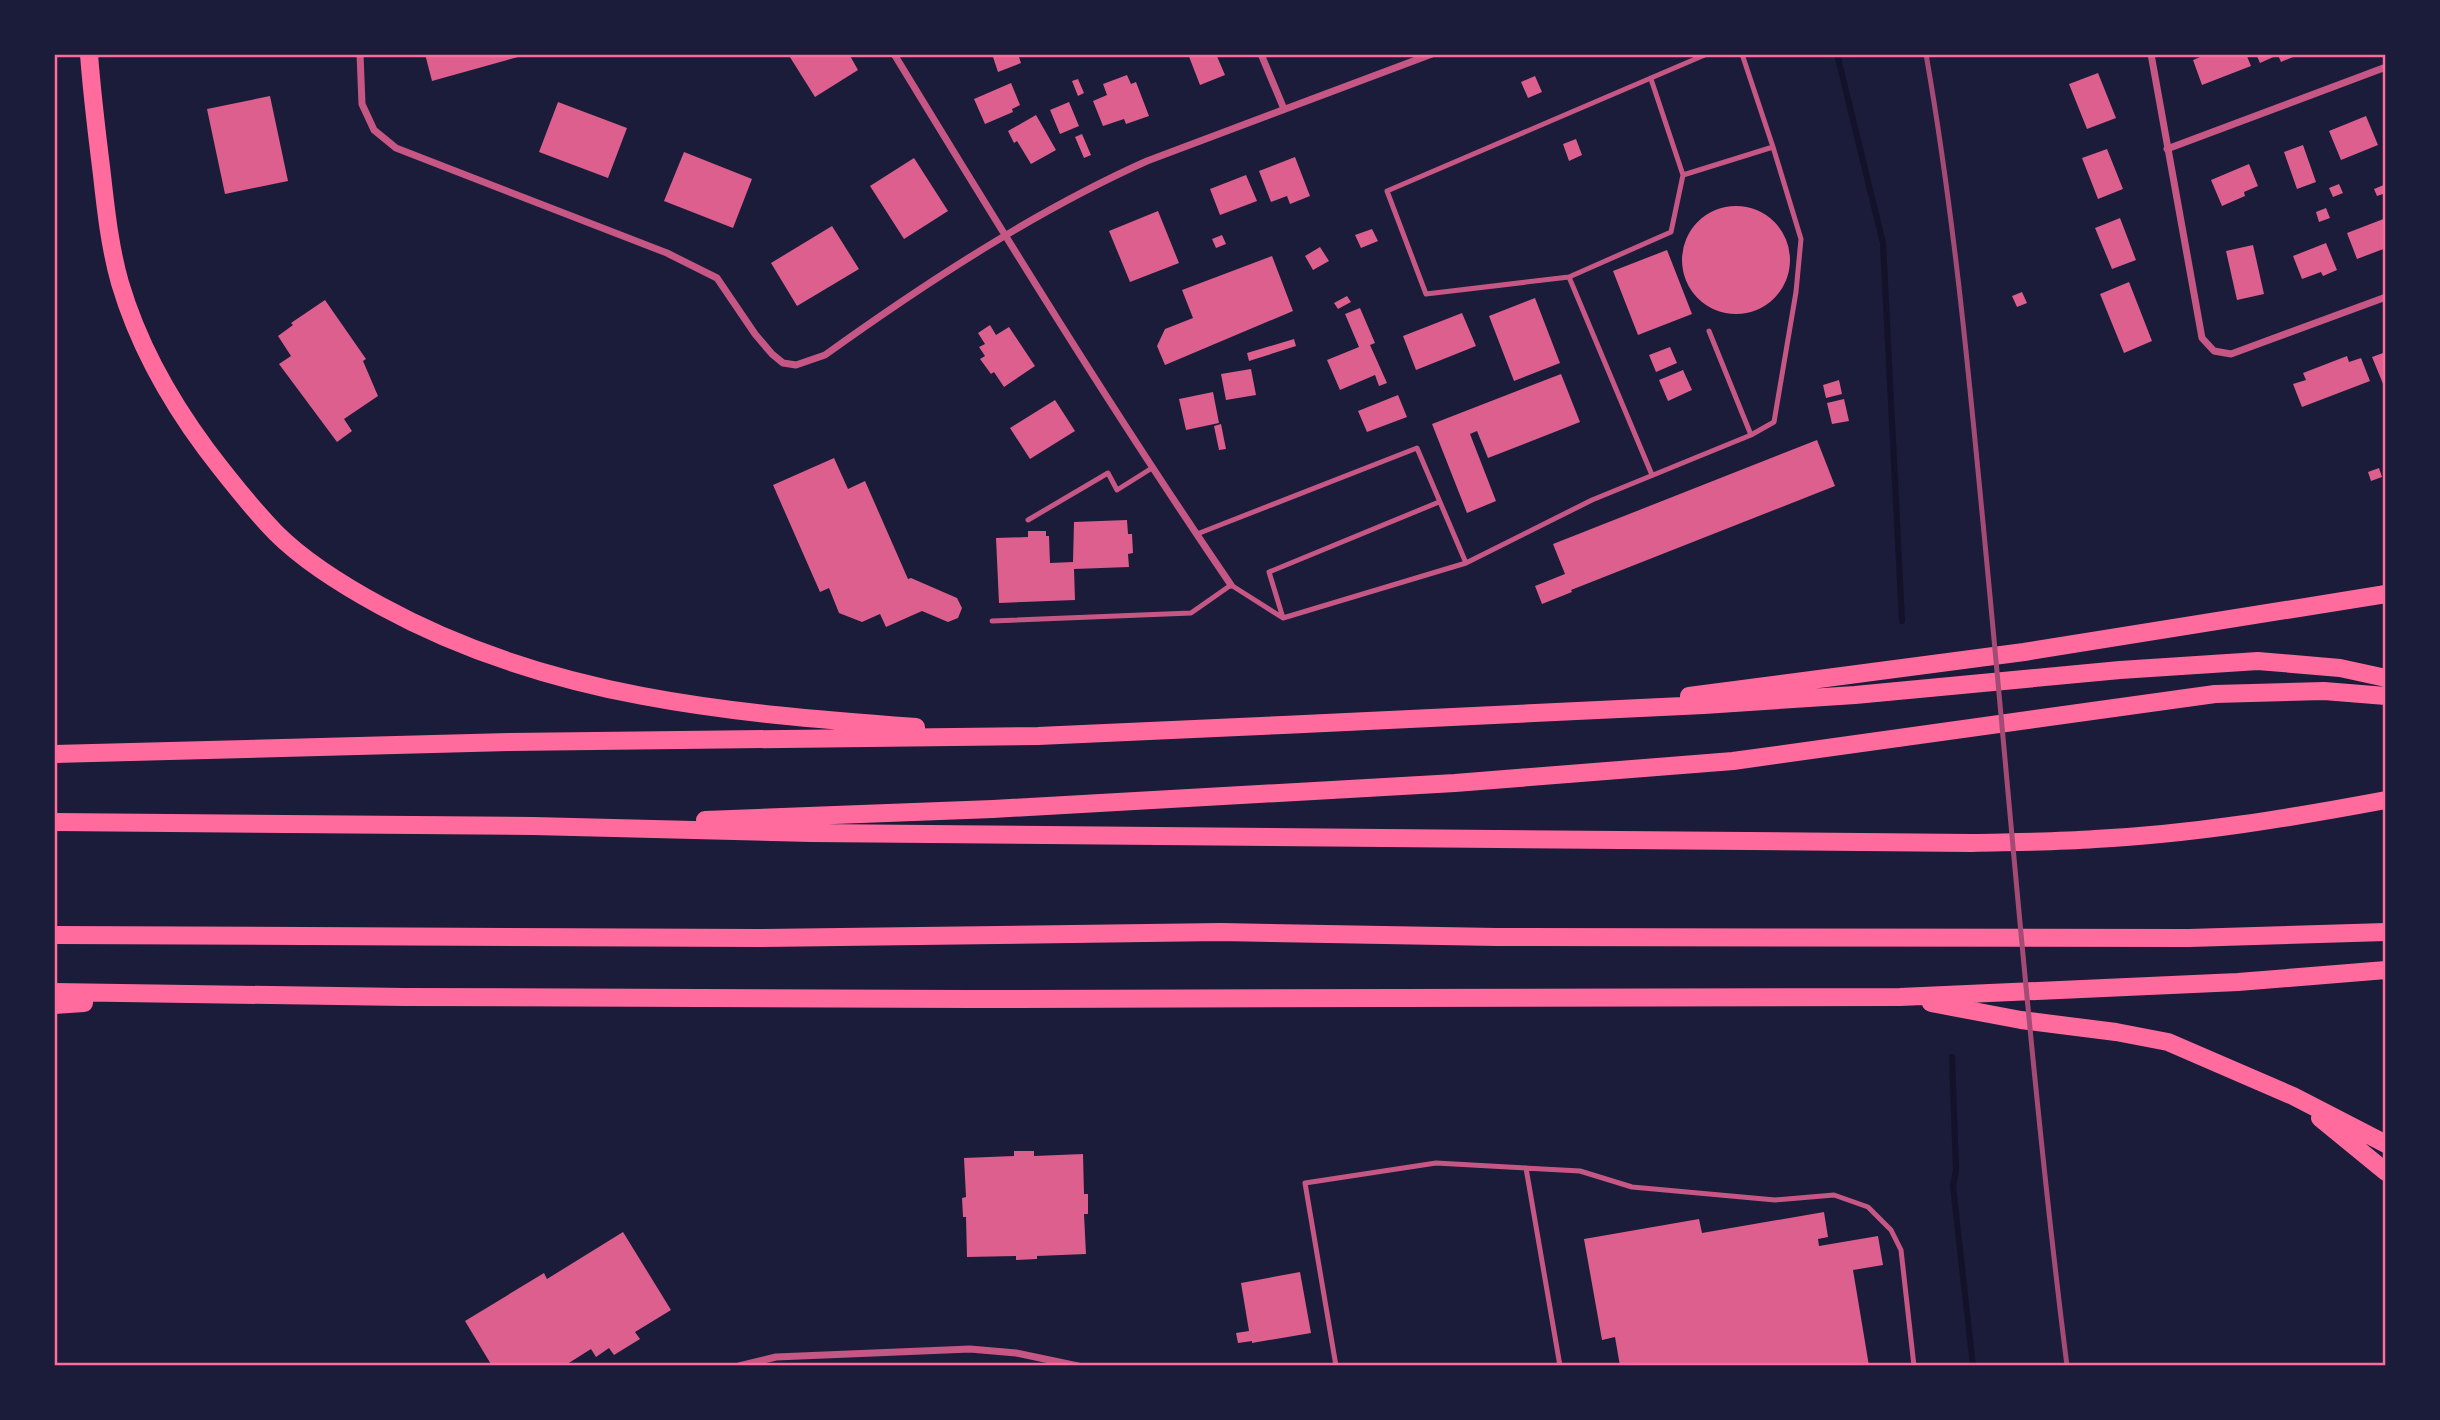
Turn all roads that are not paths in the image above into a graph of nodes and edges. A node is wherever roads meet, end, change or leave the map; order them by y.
1 (89, 54) edge
2 (360, 54) edge
3 (894, 54) edge
4 (1261, 54) edge
5 (1432, 54) edge
6 (1707, 54) edge
7 (1742, 54) edge
8 (2151, 54) edge
9 (2386, 67) edge
10 (1651, 79) junction
11 (1284, 109) junction
12 (1773, 147) junction
13 (2167, 149) junction
14 (1683, 174) junction
15 (1005, 236) junction
16 (1569, 277) junction
17 (2386, 297) edge
18 (1709, 331) dead end
19 (1751, 435) junction
20 (1152, 468) junction
21 (1652, 475) junction
22 (1439, 502) junction
23 (1028, 520) dead end
24 (1197, 534) junction
25 (1466, 563) junction
26 (1231, 585) junction
27 (2386, 594) edge
28 (1283, 618) junction
29 (992, 621) dead end
30 (2386, 678) edge
31 (2386, 696) edge
32 (1560, 713) junction
33 (1038, 736) junction
34 (54, 754) edge
35 (2386, 800) edge
36 (54, 822) edge
37 (533, 826) junction
38 (2386, 932) edge
39 (54, 935) edge
40 (2386, 970) edge
41 (54, 992) edge
42 (245, 996) junction
43 (1900, 998) junction
44 (54, 1005) edge
45 (2293, 1096) junction
46 (2386, 1144) edge
47 (1526, 1168) junction
48 (2386, 1172) edge
49 (739, 1366) edge
50 (1078, 1366) edge
51 (1336, 1366) edge
52 (1560, 1366) edge
53 (1914, 1366) edge

1 - 33 highway
2 - 15 street
3 - 15 street
4 - 11 street
5 - 11 street
6 - 10 lane
7 - 12 lane
8 - 13 street
9 - 13 street
10 - 14 lane
10 - 16 lane
11 - 15 street
12 - 14 lane
12 - 19 lane
13 - 17 street
14 - 16 lane
15 - 20 street
16 - 21 lane
18 - 19 lane
19 - 21 lane
20 - 23 lane
20 - 24 street
21 - 25 lane
22 - 24 lane
22 - 25 lane
22 - 28 lane
24 - 26 street
25 - 28 lane
26 - 28 lane
26 - 29 lane
27 - 32 highway
30 - 32 highway
31 - 37 highway
32 - 33 highway
33 - 34 highway
35 - 37 highway
36 - 37 highway
38 - 39 highway
40 - 43 highway
41 - 42 highway
42 - 43 highway
42 - 44 highway
43 - 45 highway
45 - 46 highway
45 - 48 highway
47 - 51 lane
47 - 52 lane
47 - 53 lane
49 - 50 street

